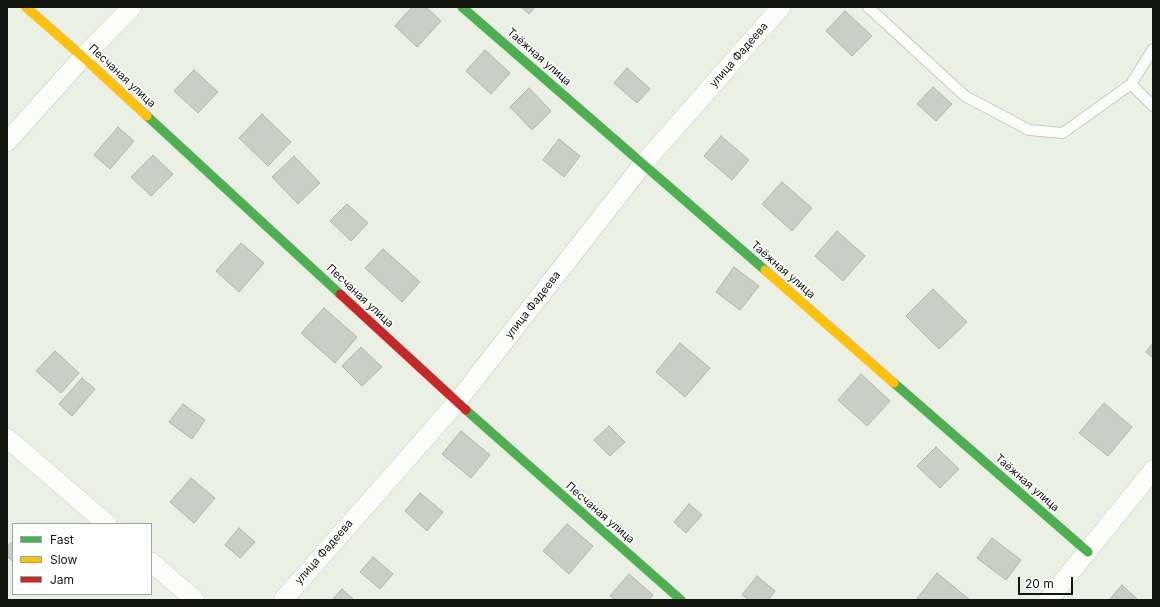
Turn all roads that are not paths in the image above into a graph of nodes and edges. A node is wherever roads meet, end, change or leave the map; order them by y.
1 (26, 7) edge
2 (132, 7) edge
3 (462, 7) edge
4 (781, 7) edge
5 (868, 7) edge
6 (1153, 49) edge
7 (83, 57) junction
8 (1131, 84) junction
9 (1153, 106) edge
10 (7, 142) edge
11 (643, 164) junction
12 (457, 402) junction
13 (7, 438) edge
14 (1153, 470) edge
15 (106, 523) edge
16 (1088, 552) junction
17 (152, 563) edge
18 (195, 600) edge
19 (283, 600) edge
20 (681, 600) edge
21 (1048, 600) edge

1 - 7 street, Песчаная улица
2 - 7 street
3 - 11 street, Таёжная улица
4 - 11 street, улица Фадеева
5 - 8 lane
6 - 8 lane
7 - 10 street
7 - 12 street, Песчаная улица
8 - 9 lane
11 - 12 street, улица Фадеева
11 - 16 street, Таёжная улица
12 - 19 street, улица Фадеева
12 - 20 street, Песчаная улица
13 - 15 street
14 - 16 street
16 - 21 street
17 - 18 street

